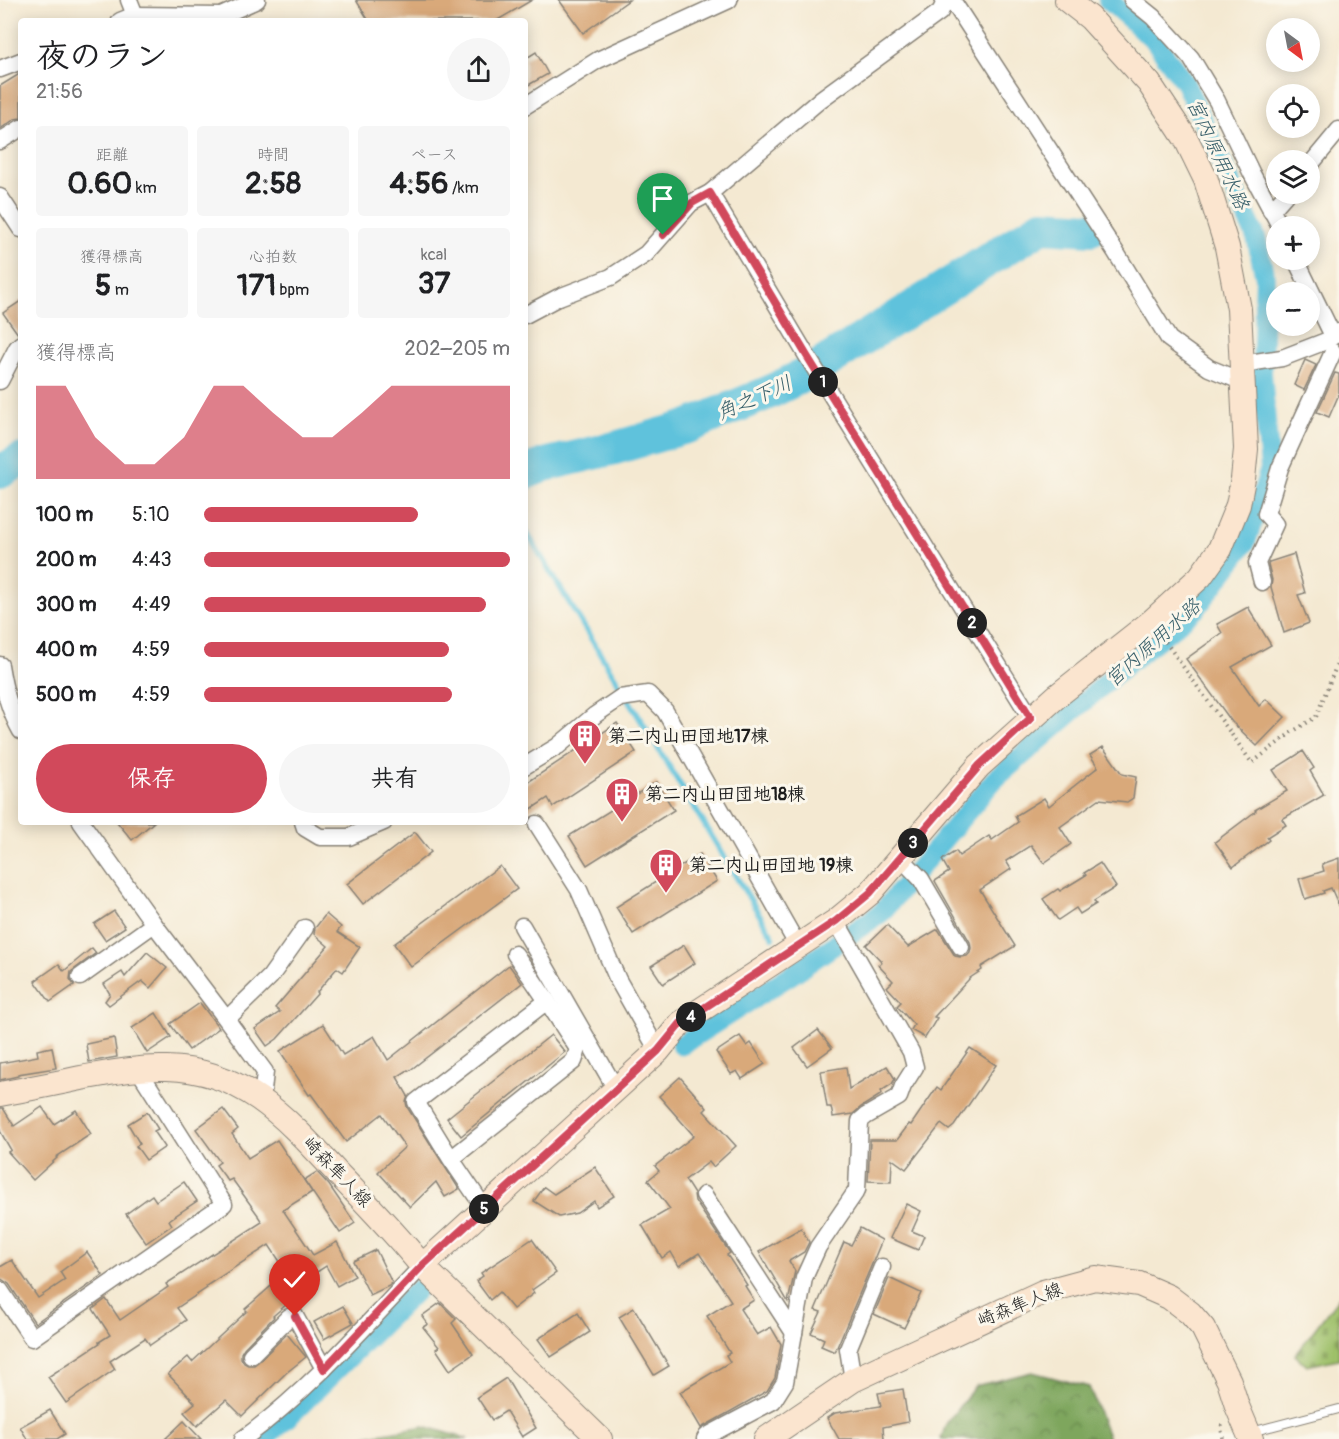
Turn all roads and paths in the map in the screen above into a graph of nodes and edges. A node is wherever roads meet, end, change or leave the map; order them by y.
1 (257, 0) edge
2 (729, 0) edge
3 (946, 0) edge
4 (952, 0) edge
5 (1067, 0) edge
6 (1131, 0) edge
7 (128, 12) edge
8 (209, 18) edge
9 (224, 18) edge
10 (18, 62) edge
11 (0, 69) edge
12 (528, 104) edge
13 (18, 130) edge
14 (1339, 130) edge
15 (0, 141) edge
16 (1320, 153) edge
17 (710, 193) junction
18 (0, 197) edge
19 (1277, 204) edge
20 (1271, 211) junction
21 (1274, 216) edge
22 (18, 224) edge
23 (1301, 270) edge
24 (528, 313) edge
25 (1334, 344) edge
26 (18, 347) edge
27 (1243, 373) junction
28 (0, 381) edge
29 (1253, 510) junction
30 (1262, 582) dead end
31 (1165, 642) dead end
32 (1339, 659) edge
33 (0, 665) edge
34 (1031, 718) junction
35 (18, 726) edge
36 (528, 764) edge
37 (537, 824) dead end
38 (83, 825) edge
39 (304, 825) edge
40 (377, 825) edge
41 (904, 861) junction
42 (154, 924) junction
43 (839, 925) junction
44 (522, 926) dead end
45 (305, 928) dead end
46 (798, 946) junction
47 (961, 947) dead end
48 (515, 954) dead end
49 (80, 977) dead end
50 (547, 1001) junction
51 (226, 1019) junction
52 (658, 1051) junction
53 (138, 1069) junction
54 (616, 1089) junction
55 (0, 1094) edge
56 (262, 1100) junction
57 (451, 1160) junction
58 (704, 1195) dead end
59 (485, 1209) junction
60 (422, 1266) junction
61 (882, 1267) dead end
62 (0, 1290) edge
63 (794, 1333) junction
64 (251, 1355) dead end
65 (324, 1369) junction
66 (854, 1380) junction
67 (1339, 1409) edge
68 (1249, 1436) edge
69 (243, 1439) edge
70 (600, 1439) edge
71 (705, 1439) edge
72 (766, 1439) edge

1 - 9 street
2 - 12 street
3 - 17 street
4 - 27 street
5 - 27 street
6 - 20 street
7 - 8 street
10 - 11 street
13 - 15 street
14 - 16 street
17 - 24 street
17 - 34 street
18 - 22 street
19 - 20 street
20 - 21 street
23 - 25 street
25 - 27 street
25 - 29 street
26 - 28 street
27 - 29 street
29 - 30 street
29 - 34 street
31 - 32 path
33 - 35 street
34 - 41 street
36 - 46 street
37 - 52 street
38 - 42 street
39 - 40 street
41 - 43 street
41 - 47 street
42 - 49 street
42 - 51 street
43 - 46 street
43 - 63 street
44 - 54 street
45 - 51 street
46 - 52 street
48 - 50 street
50 - 57 street
50 - 57 street
51 - 56 street
52 - 54 street
53 - 55 street, 崎森隼人線
53 - 56 street, 崎森隼人線
53 - 62 street
54 - 59 street
56 - 60 street, 崎森隼人線
57 - 59 street
58 - 63 street
59 - 60 street
60 - 65 street
60 - 70 street, 崎森隼人線
61 - 66 street
63 - 71 street
64 - 65 street
65 - 69 street
66 - 68 street, 崎森隼人線
66 - 72 street, 崎森隼人線
67 - 68 lane

